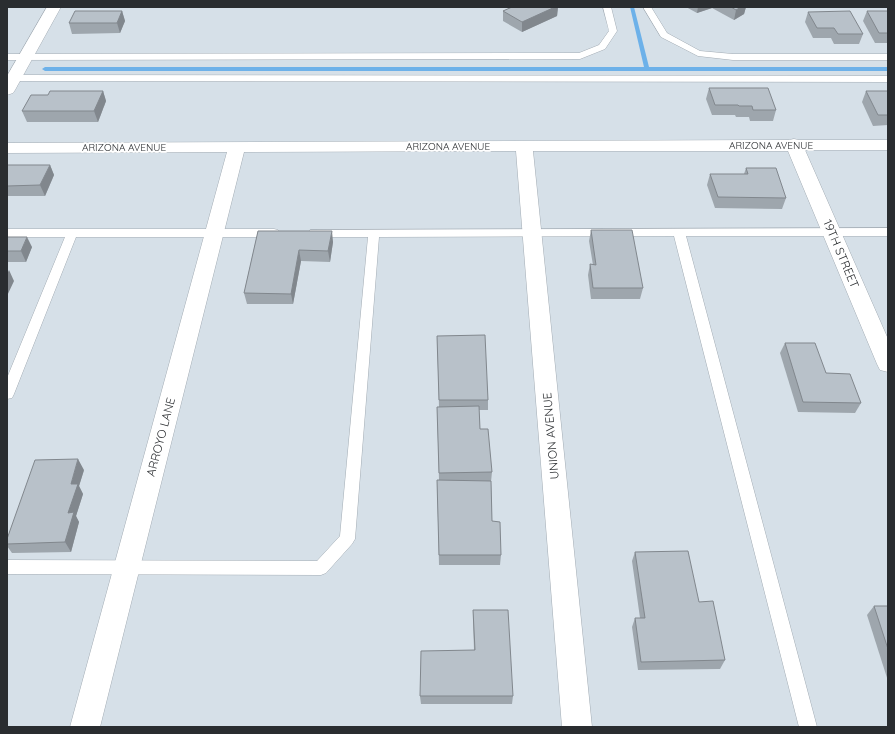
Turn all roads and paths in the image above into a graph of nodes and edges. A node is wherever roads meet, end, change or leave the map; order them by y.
1 (54, 7) edge
2 (608, 7) edge
3 (647, 7) edge
4 (7, 57) edge
5 (26, 57) junction
6 (888, 57) edge
7 (888, 79) edge
8 (9, 82) edge
9 (794, 144) junction
10 (888, 145) edge
11 (524, 146) junction
12 (237, 147) junction
13 (7, 148) edge
14 (532, 232) junction
15 (679, 232) junction
16 (831, 232) junction
17 (888, 232) edge
18 (7, 233) edge
19 (72, 233) junction
20 (283, 233) edge
21 (306, 233) edge
22 (374, 233) junction
23 (214, 234) junction
24 (888, 364) edge
25 (7, 394) edge
26 (127, 566) junction
27 (7, 567) edge
28 (85, 727) edge
29 (577, 727) edge
30 (808, 727) edge

1 - 5 street
2 - 5 lane
3 - 6 lane
4 - 5 lane
5 - 8 street
7 - 8 lane
9 - 10 street, ARIZONA AVENUE
9 - 11 street, ARIZONA AVENUE
9 - 16 street, 19TH STREET
11 - 12 street, ARIZONA AVENUE
11 - 14 street, UNION AVENUE
12 - 13 street, ARIZONA AVENUE
12 - 23 street, ARROYO LANE
14 - 15 lane
14 - 22 lane
14 - 29 street, UNION AVENUE
15 - 16 lane
15 - 30 lane
16 - 17 lane
16 - 24 street, 19TH STREET
18 - 19 lane
19 - 23 lane
19 - 25 lane
20 - 23 lane
21 - 22 lane
22 - 26 lane
23 - 26 street, ARROYO LANE
26 - 27 lane
26 - 28 street, ARROYO LANE

